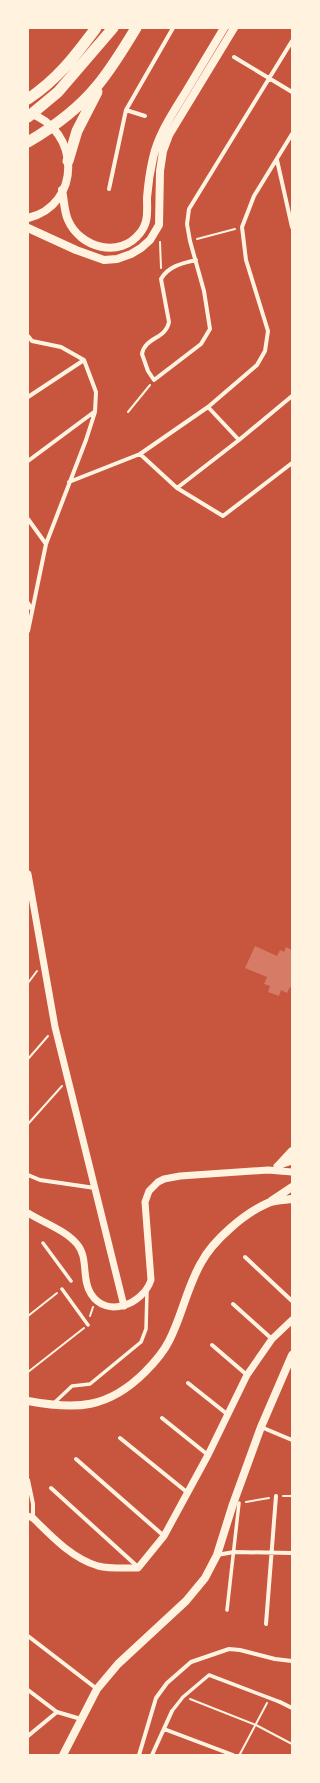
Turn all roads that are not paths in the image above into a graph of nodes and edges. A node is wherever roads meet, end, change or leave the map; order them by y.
1 (96, 28) edge
2 (113, 28) edge
3 (136, 28) edge
4 (173, 28) edge
5 (224, 28) edge
6 (234, 28) edge
7 (292, 41) edge
8 (234, 57) dead end
9 (114, 64) junction
10 (270, 78) junction
11 (292, 92) edge
12 (28, 99) edge
13 (126, 110) junction
14 (28, 112) edge
15 (144, 116) dead end
16 (28, 117) edge
17 (292, 134) edge
18 (28, 142) edge
19 (277, 160) junction
20 (68, 161) junction
21 (109, 189) dead end
22 (62, 190) junction
23 (28, 218) edge
24 (292, 227) edge
25 (28, 228) edge
26 (196, 260) junction
27 (28, 336) edge
28 (30, 342) edge
29 (84, 360) junction
30 (292, 396) edge
31 (28, 397) edge
32 (208, 407) junction
33 (94, 412) junction
34 (239, 440) junction
35 (140, 454) junction
36 (28, 461) edge
37 (292, 463) edge
38 (69, 482) junction
39 (177, 488) junction
40 (28, 519) edge
41 (46, 544) junction
42 (28, 604) edge
43 (32, 610) junction
44 (28, 631) edge
45 (28, 874) edge
46 (30, 901) edge
47 (292, 1151) edge
48 (292, 1161) edge
49 (279, 1165) junction
50 (268, 1170) junction
51 (292, 1172) edge
52 (28, 1175) edge
53 (292, 1187) edge
54 (95, 1188) junction
55 (292, 1199) edge
56 (269, 1203) junction
57 (28, 1213) edge
58 (43, 1243) dead end
59 (245, 1257) dead end
60 (71, 1281) dead end
61 (62, 1289) road end
62 (147, 1290) junction
63 (292, 1301) edge
64 (233, 1304) dead end
65 (124, 1306) junction
66 (292, 1320) edge
67 (88, 1325) road end
68 (272, 1339) junction
69 (212, 1345) dead end
70 (292, 1355) edge
71 (247, 1375) junction
72 (188, 1383) dead end
73 (28, 1400) edge
74 (52, 1405) junction
75 (227, 1414) junction
76 (162, 1418) dead end
77 (261, 1427) junction
78 (120, 1438) dead end
79 (292, 1440) edge
80 (208, 1455) junction
81 (76, 1459) dead end
82 (28, 1480) edge
83 (51, 1488) dead end
84 (188, 1493) junction
85 (276, 1496) road end
86 (239, 1503) road end
87 (31, 1517) edge
88 (164, 1536) junction
89 (234, 1552) junction
90 (272, 1553) junction
91 (292, 1553) edge
92 (217, 1556) junction
93 (138, 1568) junction
94 (227, 1610) dead end
95 (266, 1624) dead end
96 (28, 1636) edge
97 (292, 1661) edge
98 (97, 1689) junction
99 (28, 1690) edge
100 (280, 1702) joint
101 (292, 1708) edge
102 (172, 1711) joint
103 (57, 1712) junction
104 (82, 1720) junction
105 (164, 1729) junction
106 (28, 1736) edge
107 (63, 1755) edge
108 (138, 1755) edge
109 (152, 1755) edge
110 (233, 1755) edge

1 - 12 highway
2 - 16 highway
3 - 9 highway
4 - 13 street
5 - 22 main road
6 - 25 main road
7 - 10 street
8 - 10 street
9 - 18 highway
9 - 20 highway
10 - 11 street
10 - 26 street
13 - 15 street
13 - 21 street
14 - 20 main road
17 - 19 street
19 - 24 street
19 - 32 street
20 - 22 main road
22 - 23 main road
26 - 26 street
27 - 28 street
28 - 29 street
29 - 31 street
29 - 33 street
30 - 34 street
32 - 34 street
32 - 35 street
33 - 36 street
33 - 38 street
34 - 39 street
35 - 38 street
35 - 39 street
37 - 39 street
38 - 41 street
40 - 41 street
41 - 43 street
42 - 43 street
43 - 44 street
45 - 46 street
46 - 54 street
47 - 49 main road
48 - 49 street
49 - 50 street
50 - 51 street
50 - 62 street
52 - 54 street
53 - 56 main road
54 - 65 street
55 - 56 main road
56 - 74 main road
57 - 65 street
58 - 60 street
59 - 63 street
61 - 67 street
62 - 65 street
62 - 74 street
64 - 68 street
66 - 68 street
68 - 71 street
69 - 71 street
70 - 77 main road
71 - 75 street
72 - 75 street
73 - 74 main road
75 - 80 street
76 - 80 street
77 - 79 street
77 - 92 main road
78 - 84 street
80 - 84 street
81 - 88 street
82 - 87 street
83 - 93 street
84 - 88 street
85 - 90 street
86 - 89 street
87 - 93 street
88 - 93 street
89 - 90 street
89 - 92 street
89 - 94 street
90 - 91 street
90 - 95 street
92 - 98 main road
96 - 98 street
97 - 108 street
98 - 104 main road
99 - 103 street
100 - 101 street
100 - 102 street
102 - 105 street
103 - 104 street
103 - 106 street
104 - 107 main road
105 - 109 street
105 - 110 street

